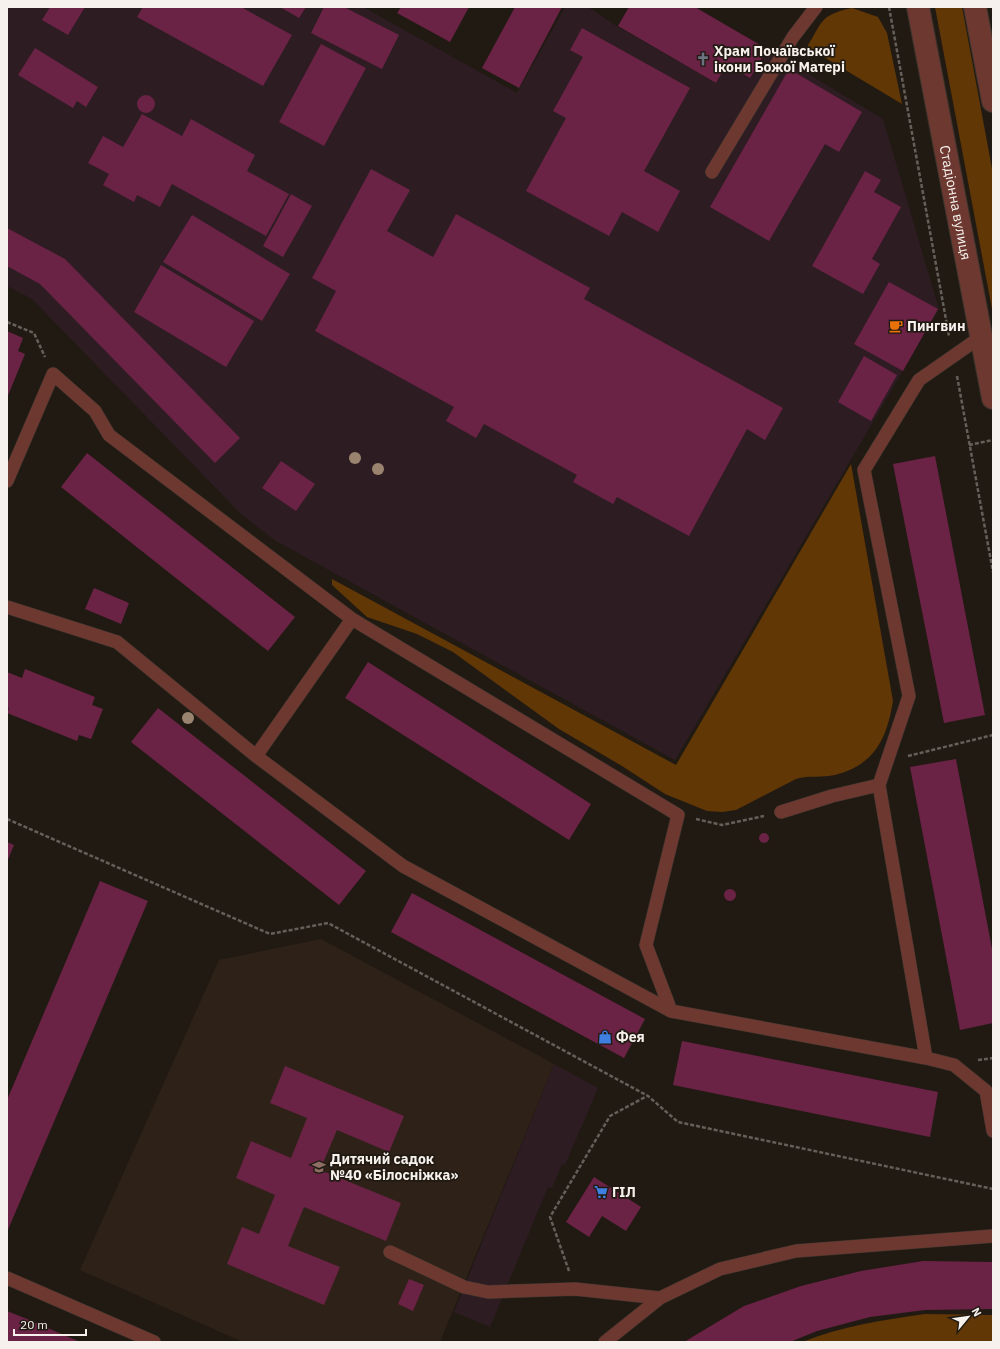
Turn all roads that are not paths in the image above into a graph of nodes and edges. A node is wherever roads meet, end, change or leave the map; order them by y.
1 (816, 7) edge
2 (975, 7) edge
3 (917, 8) edge
4 (987, 35) edge
5 (993, 101) edge
6 (712, 172) dead end
7 (982, 336) junction
8 (993, 398) edge
9 (7, 481) edge
10 (7, 606) edge
11 (352, 619) junction
12 (256, 756) junction
13 (879, 785) junction
14 (780, 812) road end
15 (671, 1011) junction
16 (926, 1058) junction
17 (993, 1131) edge
18 (993, 1236) edge
19 (390, 1252) dead end
20 (7, 1278) edge
21 (660, 1298) junction
22 (154, 1342) edge
23 (605, 1342) edge

1 - 6 lane
2 - 4 street
3 - 7 street, Стадіонна вулиця
4 - 5 street
7 - 8 street, Стадіонна вулиця
7 - 13 lane
9 - 11 lane
10 - 12 lane
11 - 12 lane
11 - 15 lane
12 - 15 lane
13 - 14 lane
13 - 16 lane
15 - 16 lane
16 - 17 lane
18 - 21 lane
19 - 21 lane
20 - 22 lane
21 - 23 lane

